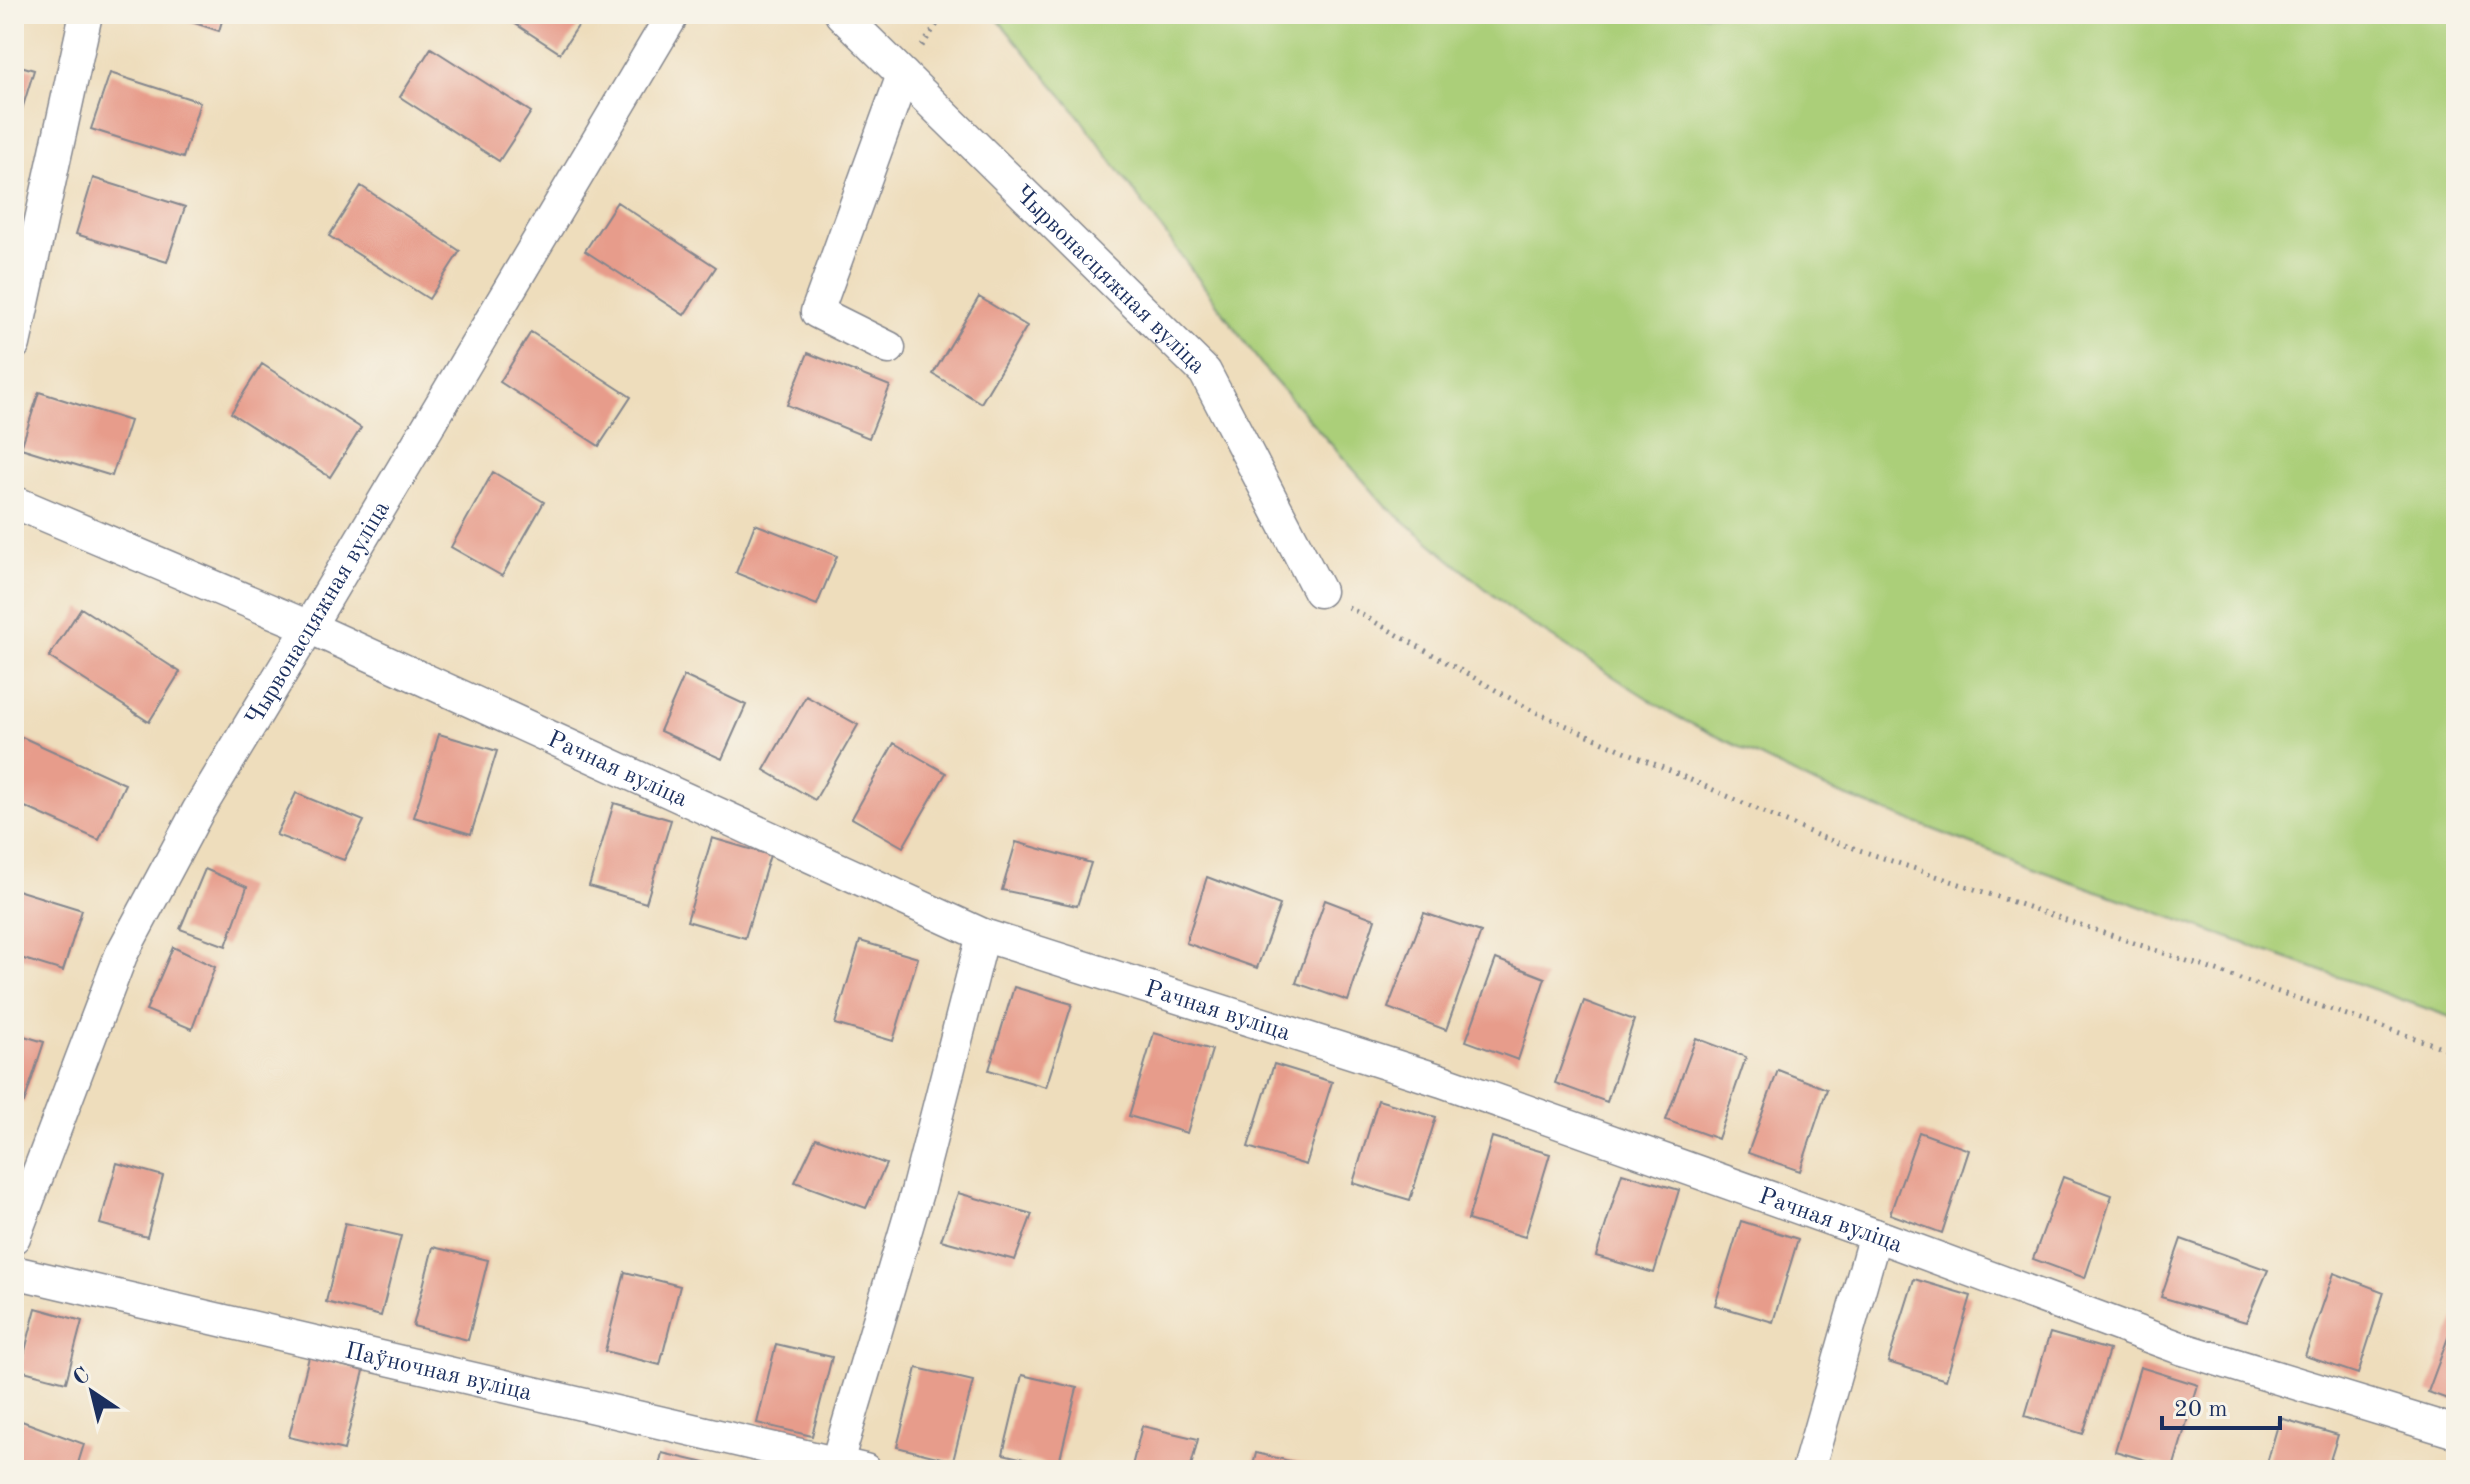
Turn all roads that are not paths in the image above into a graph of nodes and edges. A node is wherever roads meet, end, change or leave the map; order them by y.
1 (86, 14) edge
2 (673, 14) edge
3 (841, 14) edge
4 (903, 75) junction
5 (14, 344) edge
6 (889, 348) dead end
7 (14, 502) edge
8 (1319, 591) road end
9 (309, 627) junction
10 (983, 935) junction
11 (1875, 1235) junction
12 (14, 1237) edge
13 (14, 1272) edge
14 (2456, 1432) edge
15 (851, 1466) edge
16 (1808, 1470) edge

1 - 5 street
2 - 9 street, Чырвонасцяжная вуліца
3 - 4 street, Чырвонасцяжная вуліца
4 - 6 street
4 - 8 street, Чырвонасцяжная вуліца
7 - 9 street, Рачная вуліца
9 - 10 street, Рачная вуліца
9 - 12 street, Чырвонасцяжная вуліца
10 - 11 street, Рачная вуліца
10 - 15 street
11 - 14 street, Рачная вуліца
11 - 16 street
13 - 15 street, Паўночная вуліца

